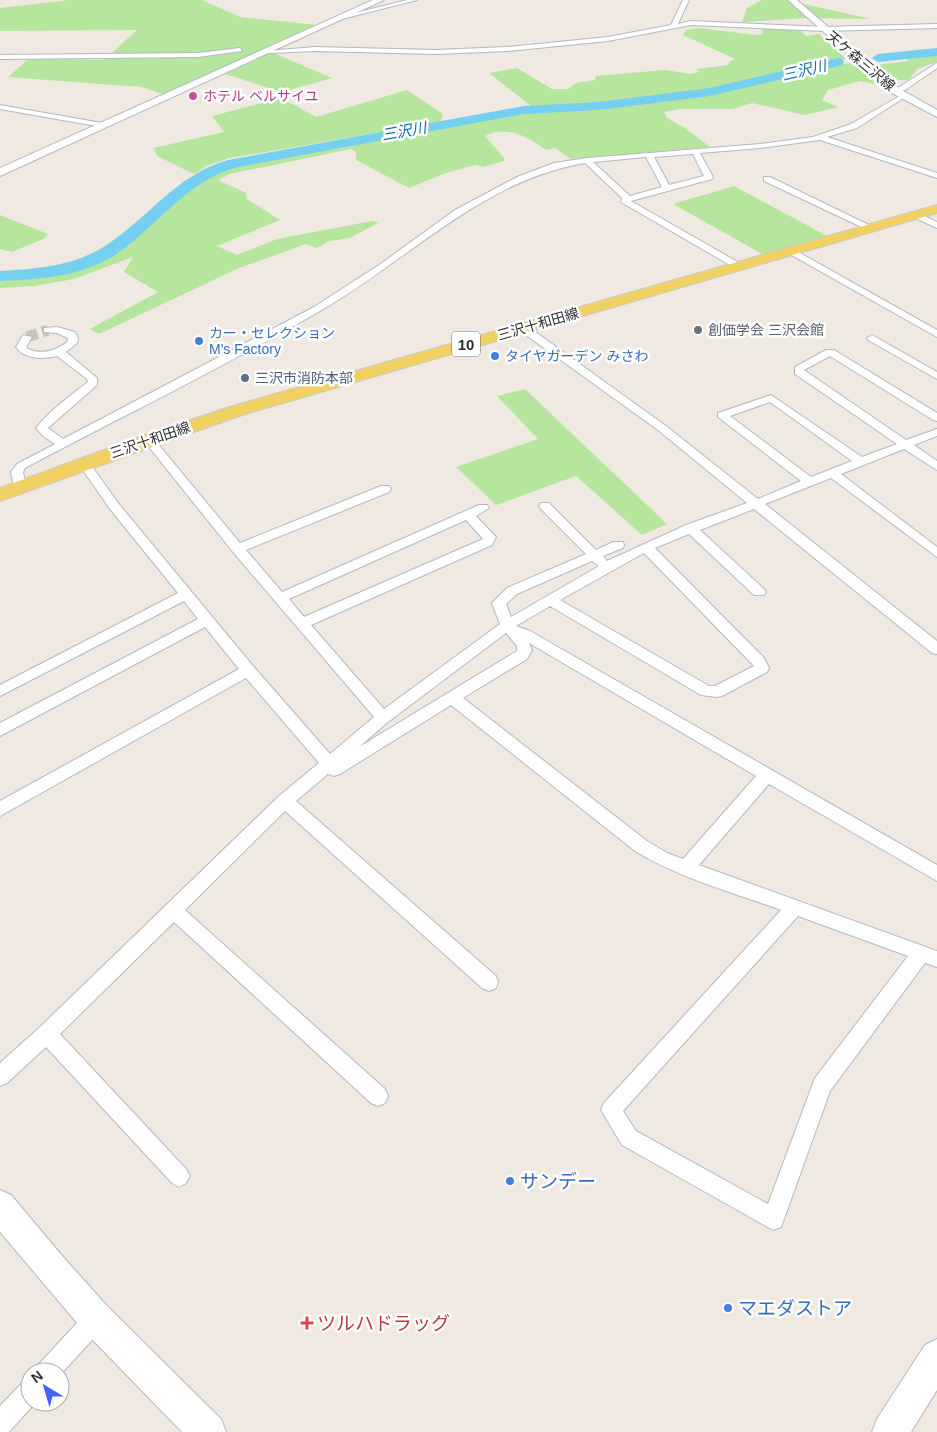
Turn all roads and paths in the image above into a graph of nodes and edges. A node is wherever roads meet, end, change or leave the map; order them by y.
1 (380, 0) edge
2 (414, 0) edge
3 (686, 0) edge
4 (792, 0) edge
5 (342, 17) junction
6 (674, 25) junction
7 (937, 26) edge
8 (824, 29) junction
9 (240, 50) dead end
10 (270, 51) junction
11 (0, 57) edge
12 (937, 65) edge
13 (899, 93) junction
14 (0, 107) edge
15 (937, 114) edge
16 (102, 125) junction
17 (822, 138) junction
18 (696, 152) junction
19 (649, 155) junction
20 (587, 160) junction
21 (0, 172) edge
22 (937, 176) edge
23 (767, 178) dead end
24 (667, 189) junction
25 (628, 199) junction
26 (937, 209) edge
27 (916, 215) junction
28 (937, 226) edge
29 (871, 228) junction
30 (791, 252) junction
31 (738, 266) junction
32 (523, 328) junction
33 (48, 330) tunnel mouth
34 (937, 334) edge
35 (27, 337) dead end
36 (872, 338) dead end
37 (59, 352) junction
38 (937, 376) edge
39 (937, 418) edge
40 (935, 434) edge
41 (149, 440) junction
42 (63, 444) junction
43 (904, 445) junction
44 (860, 462) junction
45 (84, 463) junction
46 (937, 466) edge
47 (832, 473) junction
48 (810, 482) junction
49 (20, 487) junction
50 (384, 489) dead end
51 (0, 495) edge
52 (756, 503) junction
53 (545, 506) dead end
54 (483, 508) dead end
55 (468, 515) junction
56 (690, 528) junction
57 (618, 545) dead end
58 (646, 548) junction
59 (238, 549) junction
60 (937, 553) edge
61 (594, 556) junction
62 (607, 567) junction
63 (759, 592) dead end
64 (187, 594) junction
65 (280, 598) junction
66 (549, 599) junction
67 (207, 620) junction
68 (303, 623) junction
69 (511, 628) junction
70 (937, 649) edge
71 (248, 670) junction
72 (0, 691) edge
73 (452, 698) junction
74 (383, 718) junction
75 (0, 730) edge
76 (328, 764) junction
77 (766, 776) junction
78 (285, 801) junction
79 (0, 809) edge
80 (686, 868) junction
81 (937, 874) edge
82 (795, 907) junction
83 (173, 910) junction
84 (929, 956) edge
85 (489, 982) dead end
86 (46, 1034) junction
87 (0, 1076) edge
88 (378, 1096) dead end
89 (179, 1176) dead end
90 (0, 1206) edge
91 (96, 1319) junction
92 (937, 1357) edge
93 (56, 1362) edge
94 (20, 1402) edge
95 (0, 1424) edge
96 (208, 1432) edge
97 (890, 1432) edge

1 - 5 street
2 - 5 street
3 - 6 street
4 - 8 street, 天ケ森三沢線
5 - 10 street
6 - 8 street
6 - 10 street
7 - 8 street
8 - 13 street, 天ケ森三沢線
9 - 11 street
10 - 16 street
12 - 13 street
13 - 15 street, 天ケ森三沢線
13 - 17 street
14 - 16 street
16 - 21 street
17 - 18 street
17 - 22 street
18 - 19 street
18 - 24 street
19 - 20 street
19 - 24 street
20 - 25 street
20 - 42 street
23 - 29 street
24 - 25 street
25 - 31 street
26 - 27 main road, 三沢十和田線 / 10
27 - 28 street
27 - 29 main road, 三沢十和田線 / 10
29 - 30 main road, 三沢十和田線 / 10
30 - 31 main road, 三沢十和田線 / 10
30 - 34 street
31 - 32 main road, 三沢十和田線 / 10
32 - 41 main road, 三沢十和田線 / 10
32 - 52 street
33 - 37 street
35 - 37 street
36 - 38 street
37 - 42 street
39 - 43 street
40 - 43 street
41 - 45 main road, 三沢十和田線 / 10
41 - 59 street
42 - 49 street
43 - 44 street
43 - 46 street
44 - 47 street
44 - 48 street
45 - 49 main road, 三沢十和田線 / 10
45 - 64 street
47 - 48 street
47 - 60 street
48 - 52 street
49 - 51 main road, 三沢十和田線 / 10
50 - 59 street
52 - 56 street
52 - 70 street
53 - 61 street
54 - 55 street
55 - 65 street
55 - 68 street
56 - 58 street
56 - 63 street
57 - 61 street
58 - 62 street
58 - 66 street
59 - 65 street
61 - 62 street
61 - 69 street
62 - 66 street
64 - 67 street
64 - 72 street
65 - 68 street
66 - 69 street
67 - 71 street
67 - 75 street
68 - 74 street
69 - 73 street
69 - 74 street
69 - 77 street
71 - 76 street
71 - 79 street
73 - 76 street
73 - 80 street
74 - 76 street
76 - 78 street
77 - 80 street
77 - 81 street
78 - 83 street
78 - 85 street
80 - 82 street
82 - 84 street
82 - 84 street
83 - 86 street
83 - 88 street
86 - 87 street
86 - 89 street
90 - 91 street
91 - 93 street
91 - 96 street
92 - 97 street
94 - 95 street

